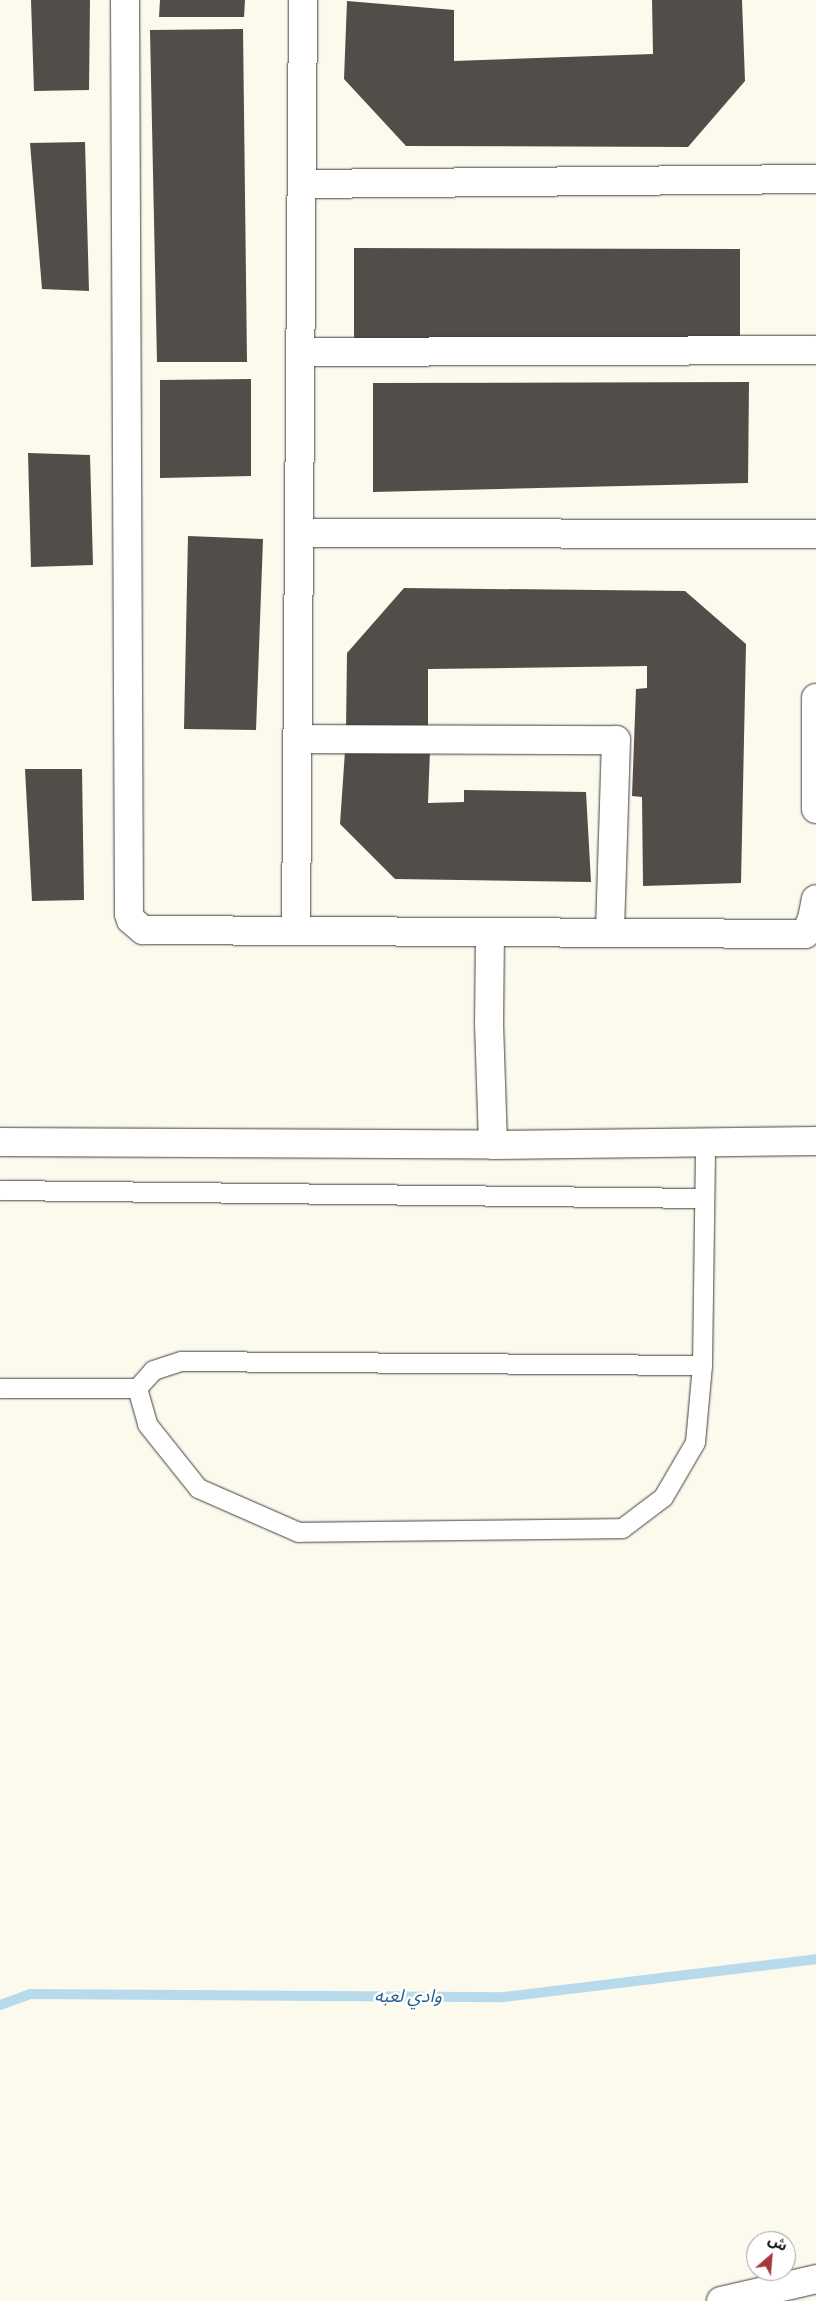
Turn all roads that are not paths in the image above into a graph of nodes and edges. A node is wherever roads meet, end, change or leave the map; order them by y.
1 (125, 0) edge
2 (303, 0) edge
3 (816, 179) edge
4 (302, 184) junction
5 (816, 350) edge
6 (301, 352) junction
7 (299, 533) junction
8 (816, 534) edge
9 (816, 698) edge
10 (298, 739) junction
11 (816, 765) edge
12 (816, 809) edge
13 (816, 899) edge
14 (296, 931) junction
15 (490, 932) junction
16 (610, 933) junction
17 (811, 934) edge
18 (816, 1141) edge
19 (0, 1142) edge
20 (705, 1142) junction
21 (493, 1144) junction
22 (0, 1190) edge
23 (704, 1198) junction
24 (702, 1365) junction
25 (0, 1388) edge
26 (137, 1388) junction
27 (816, 2279) edge
28 (721, 2301) edge

1 - 14 street
2 - 4 street
3 - 4 street
4 - 6 street
5 - 6 street
6 - 7 street
7 - 8 street
7 - 10 street
9 - 11 street
10 - 14 street
10 - 16 street
11 - 12 street
13 - 17 street
14 - 15 street
15 - 16 street
15 - 21 street
16 - 17 street
18 - 20 street
19 - 21 street
20 - 21 street
20 - 23 lane
22 - 23 lane
23 - 24 lane
24 - 26 lane
24 - 26 lane
25 - 26 lane
27 - 28 street

